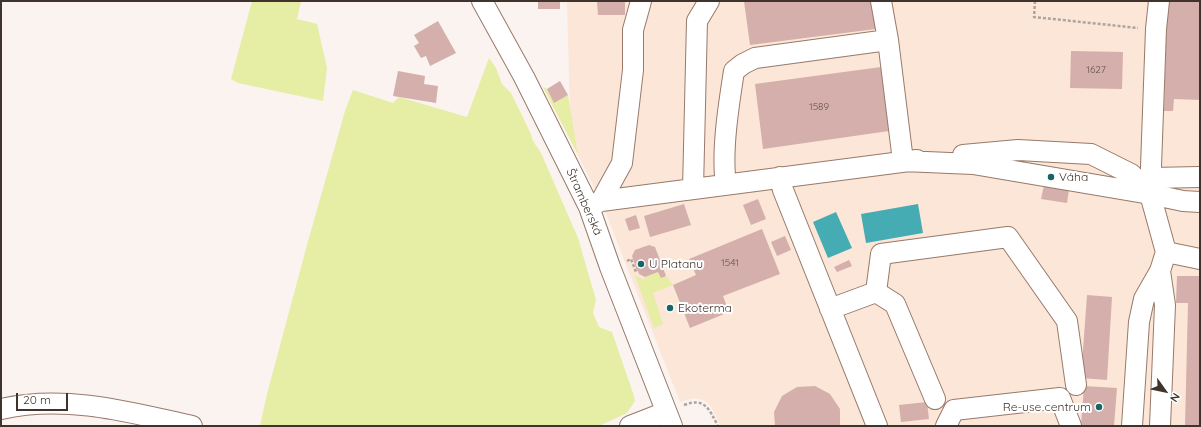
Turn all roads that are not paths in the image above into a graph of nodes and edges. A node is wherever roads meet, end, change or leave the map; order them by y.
1 (482, 1) edge
2 (641, 1) edge
3 (709, 1) edge
4 (881, 1) edge
5 (1159, 1) edge
6 (888, 40) junction
7 (903, 161) junction
8 (780, 177) junction
9 (1200, 178) edge
10 (726, 184) junction
11 (1150, 186) junction
12 (693, 189) junction
13 (1200, 202) edge
14 (595, 204) junction
15 (1166, 252) junction
16 (1200, 259) edge
17 (1160, 271) junction
18 (876, 292) junction
19 (830, 309) junction
20 (1076, 385) dead end
21 (935, 399) dead end
22 (1, 409) edge
23 (669, 419) edge
24 (192, 426) edge
25 (630, 426) edge
26 (877, 426) edge
27 (946, 426) edge
28 (1071, 426) edge
29 (1132, 426) edge
30 (1160, 426) edge

1 - 14 street, Štramberská
2 - 14 street
3 - 12 street
4 - 6 street
5 - 11 street
6 - 7 street
6 - 10 street
7 - 8 street
7 - 11 street
7 - 11 street
8 - 10 street
8 - 19 street
9 - 11 street
10 - 12 street
11 - 13 street
11 - 15 street
12 - 14 street
14 - 23 street, Štramberská
15 - 16 street
15 - 17 street
17 - 29 street
17 - 30 street
18 - 19 street
18 - 20 street
18 - 21 street
19 - 26 street
22 - 24 street
23 - 25 street
27 - 28 street

